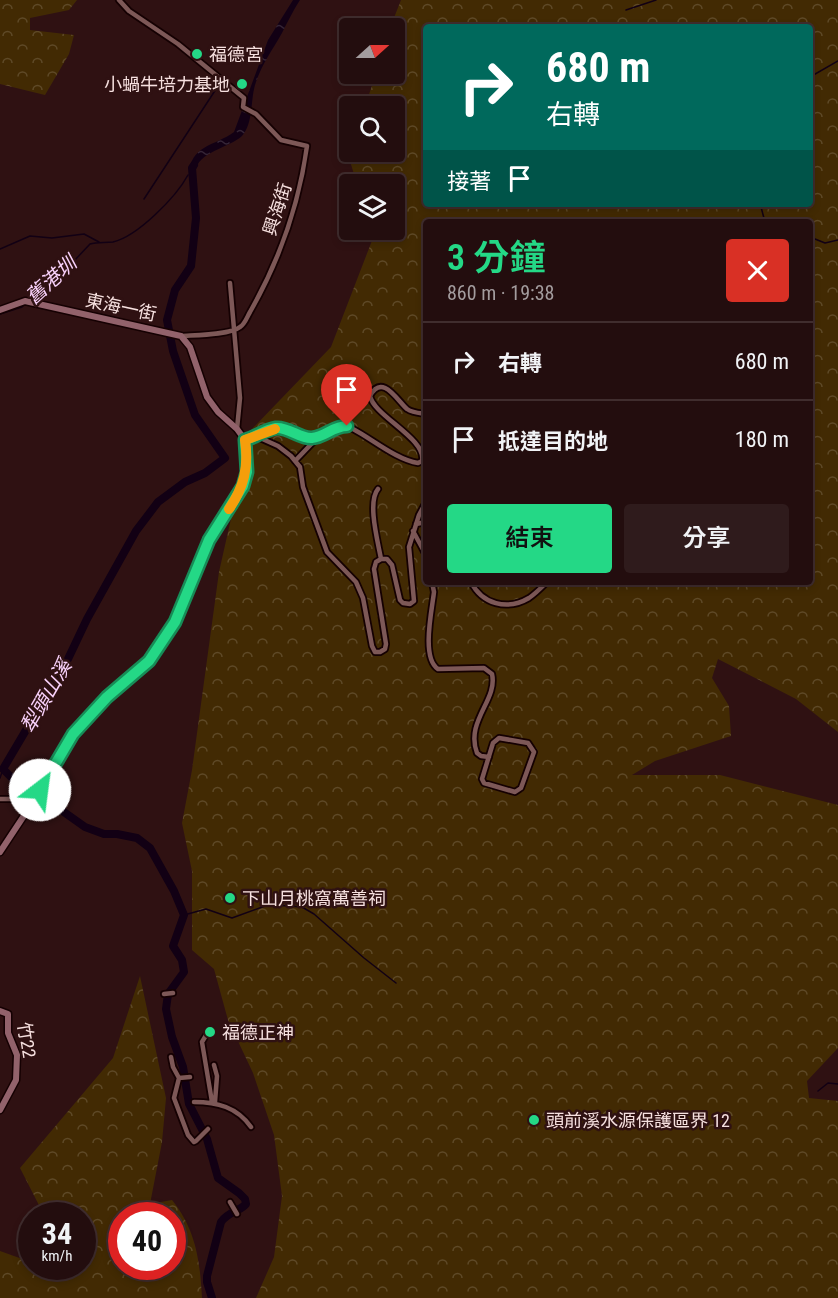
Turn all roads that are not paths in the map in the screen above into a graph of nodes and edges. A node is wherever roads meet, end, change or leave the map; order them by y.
1 (119, 0) edge
2 (230, 283) dead end
3 (0, 310) edge
4 (234, 331) junction
5 (181, 336) junction
6 (423, 414) edge
7 (237, 429) junction
8 (319, 436) junction
9 (258, 437) junction
10 (245, 440) junction
11 (423, 456) edge
12 (423, 456) edge
13 (295, 461) junction
14 (378, 489) dead end
15 (423, 509) edge
16 (423, 523) edge
17 (416, 524) junction
18 (413, 531) junction
19 (423, 546) edge
20 (381, 559) junction
21 (433, 585) edge
22 (472, 585) edge
23 (544, 585) edge
24 (489, 757) junction
25 (0, 799) edge
26 (33, 802) junction
27 (0, 852) edge
28 (0, 1011) edge
29 (208, 1032) dead end
30 (171, 1057) dead end
31 (214, 1065) dead end
32 (194, 1102) dead end
33 (214, 1102) junction
34 (0, 1110) edge
35 (251, 1127) dead end
36 (206, 1132) dead end
37 (230, 1202) dead end
38 (236, 1212) dead end

1 - 4 street, 興海街
2 - 4 street
3 - 5 street, 東海一街
4 - 5 street
4 - 7 street
5 - 7 street
6 - 12 street
7 - 10 street
8 - 9 street
8 - 11 street
8 - 13 street
9 - 10 street
9 - 13 street
10 - 26 street
13 - 20 street
14 - 20 street
15 - 17 street
16 - 17 street
17 - 18 street
18 - 19 street
18 - 20 street
21 - 24 street
22 - 23 street
24 - 24 street
25 - 26 street
26 - 27 street
28 - 34 street, 竹22 / 竹22
29 - 33 street
30 - 36 street
31 - 33 street
32 - 33 street
33 - 35 street
37 - 38 street

